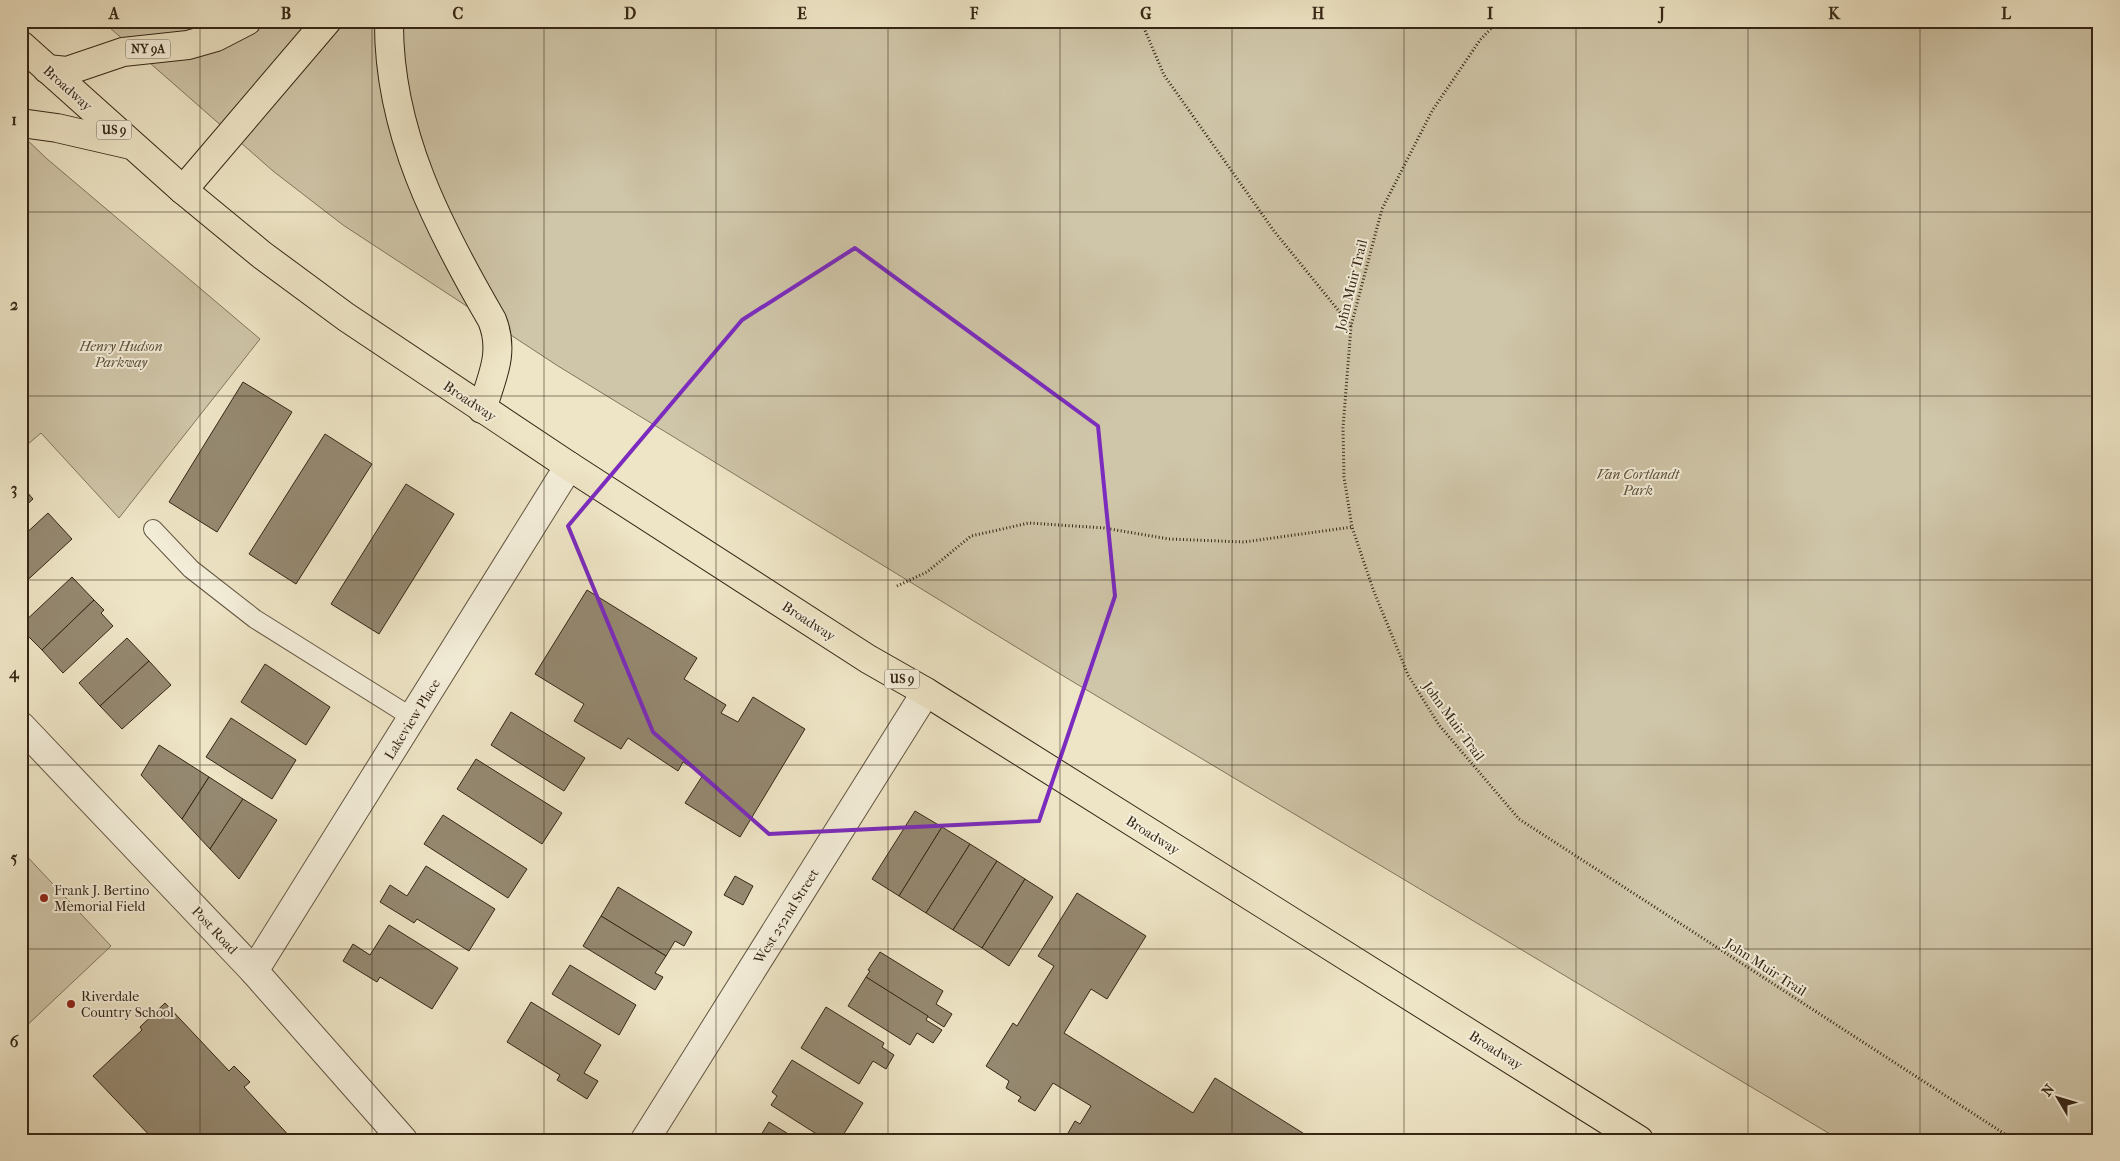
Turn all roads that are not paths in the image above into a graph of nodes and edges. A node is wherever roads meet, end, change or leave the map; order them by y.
1 (247, 21) edge
2 (327, 21) edge
3 (389, 21) edge
4 (21, 45) edge
5 (47, 69) junction
6 (21, 123) edge
7 (131, 145) junction
8 (183, 190) junction
9 (482, 409) junction
10 (569, 466) junction
11 (153, 529) dead end
12 (926, 692) junction
13 (412, 718) junction
14 (21, 726) edge
15 (254, 971) junction
16 (402, 1140) edge
17 (646, 1140) edge
18 (1639, 1140) edge

1 - 5 main road, NY 9A
2 - 8 main road
3 - 9 main road
4 - 5 main road, Broadway / US 9
5 - 7 main road, Broadway / US 9
6 - 7 main road
7 - 8 main road, Broadway / US 9
8 - 9 main road, Broadway / US 9
9 - 10 main road, Broadway / US 9
10 - 12 main road, Broadway / US 9
10 - 13 street, Lakeview Place
11 - 13 lane
12 - 17 street, West 252nd Street
12 - 18 main road, Broadway / US 9
13 - 15 street, Lakeview Place
14 - 15 street, Post Road
15 - 16 street, Post Road

